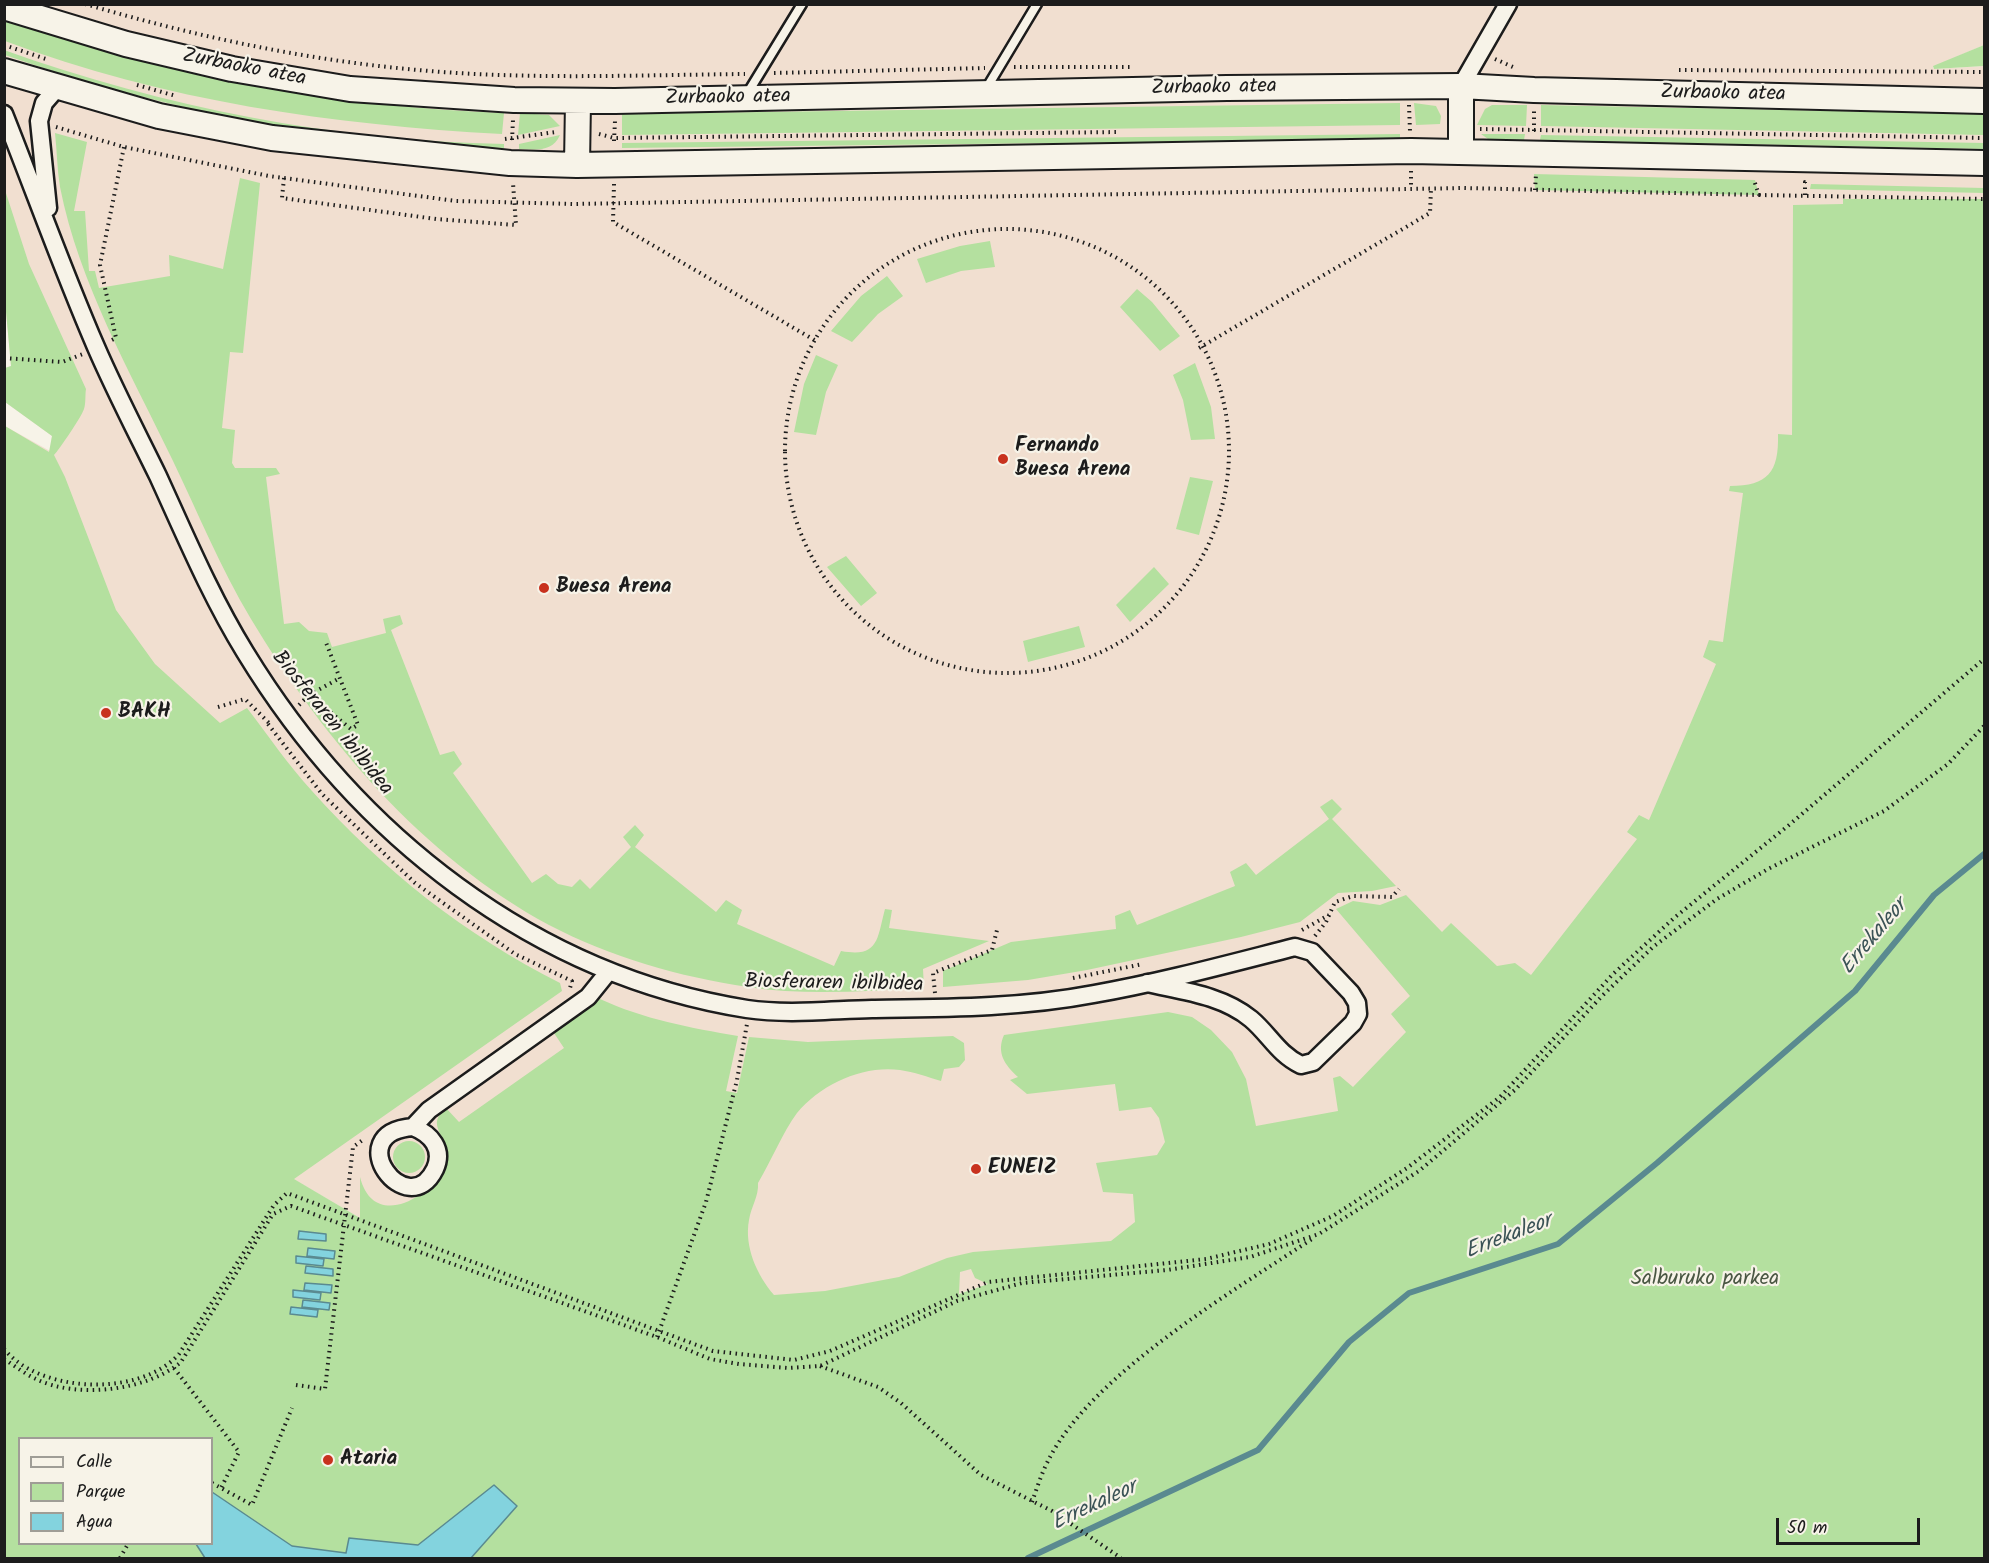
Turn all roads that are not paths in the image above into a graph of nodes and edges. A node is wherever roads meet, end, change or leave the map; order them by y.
1 (802, 4) edge
2 (1037, 4) edge
3 (1508, 4) edge
4 (4, 7) edge
5 (4, 71) edge
6 (1461, 86) junction
7 (57, 88) junction
8 (984, 94) junction
9 (744, 99) junction
10 (1984, 100) edge
11 (578, 101) junction
12 (4, 114) edge
13 (1461, 140) junction
14 (1984, 163) edge
15 (577, 165) junction
16 (52, 238) junction
17 (609, 971) junction
18 (1147, 983) junction
19 (412, 1127) dead end

1 - 9 lane
2 - 8 lane
3 - 6 street
4 - 11 street, Zurbaoko atea
5 - 7 street
6 - 8 street, Zurbaoko atea
6 - 10 street, Zurbaoko atea
6 - 13 street
7 - 15 street
7 - 16 street, Biosferaren ibilbidea
8 - 9 street, Zurbaoko atea
9 - 11 street, Zurbaoko atea
11 - 15 street
12 - 16 street, Biosferaren ibilbidea
13 - 14 street
13 - 15 street
16 - 17 street, Biosferaren ibilbidea
17 - 18 street, Biosferaren ibilbidea
17 - 19 street
18 - 18 street, Biosferaren ibilbidea

